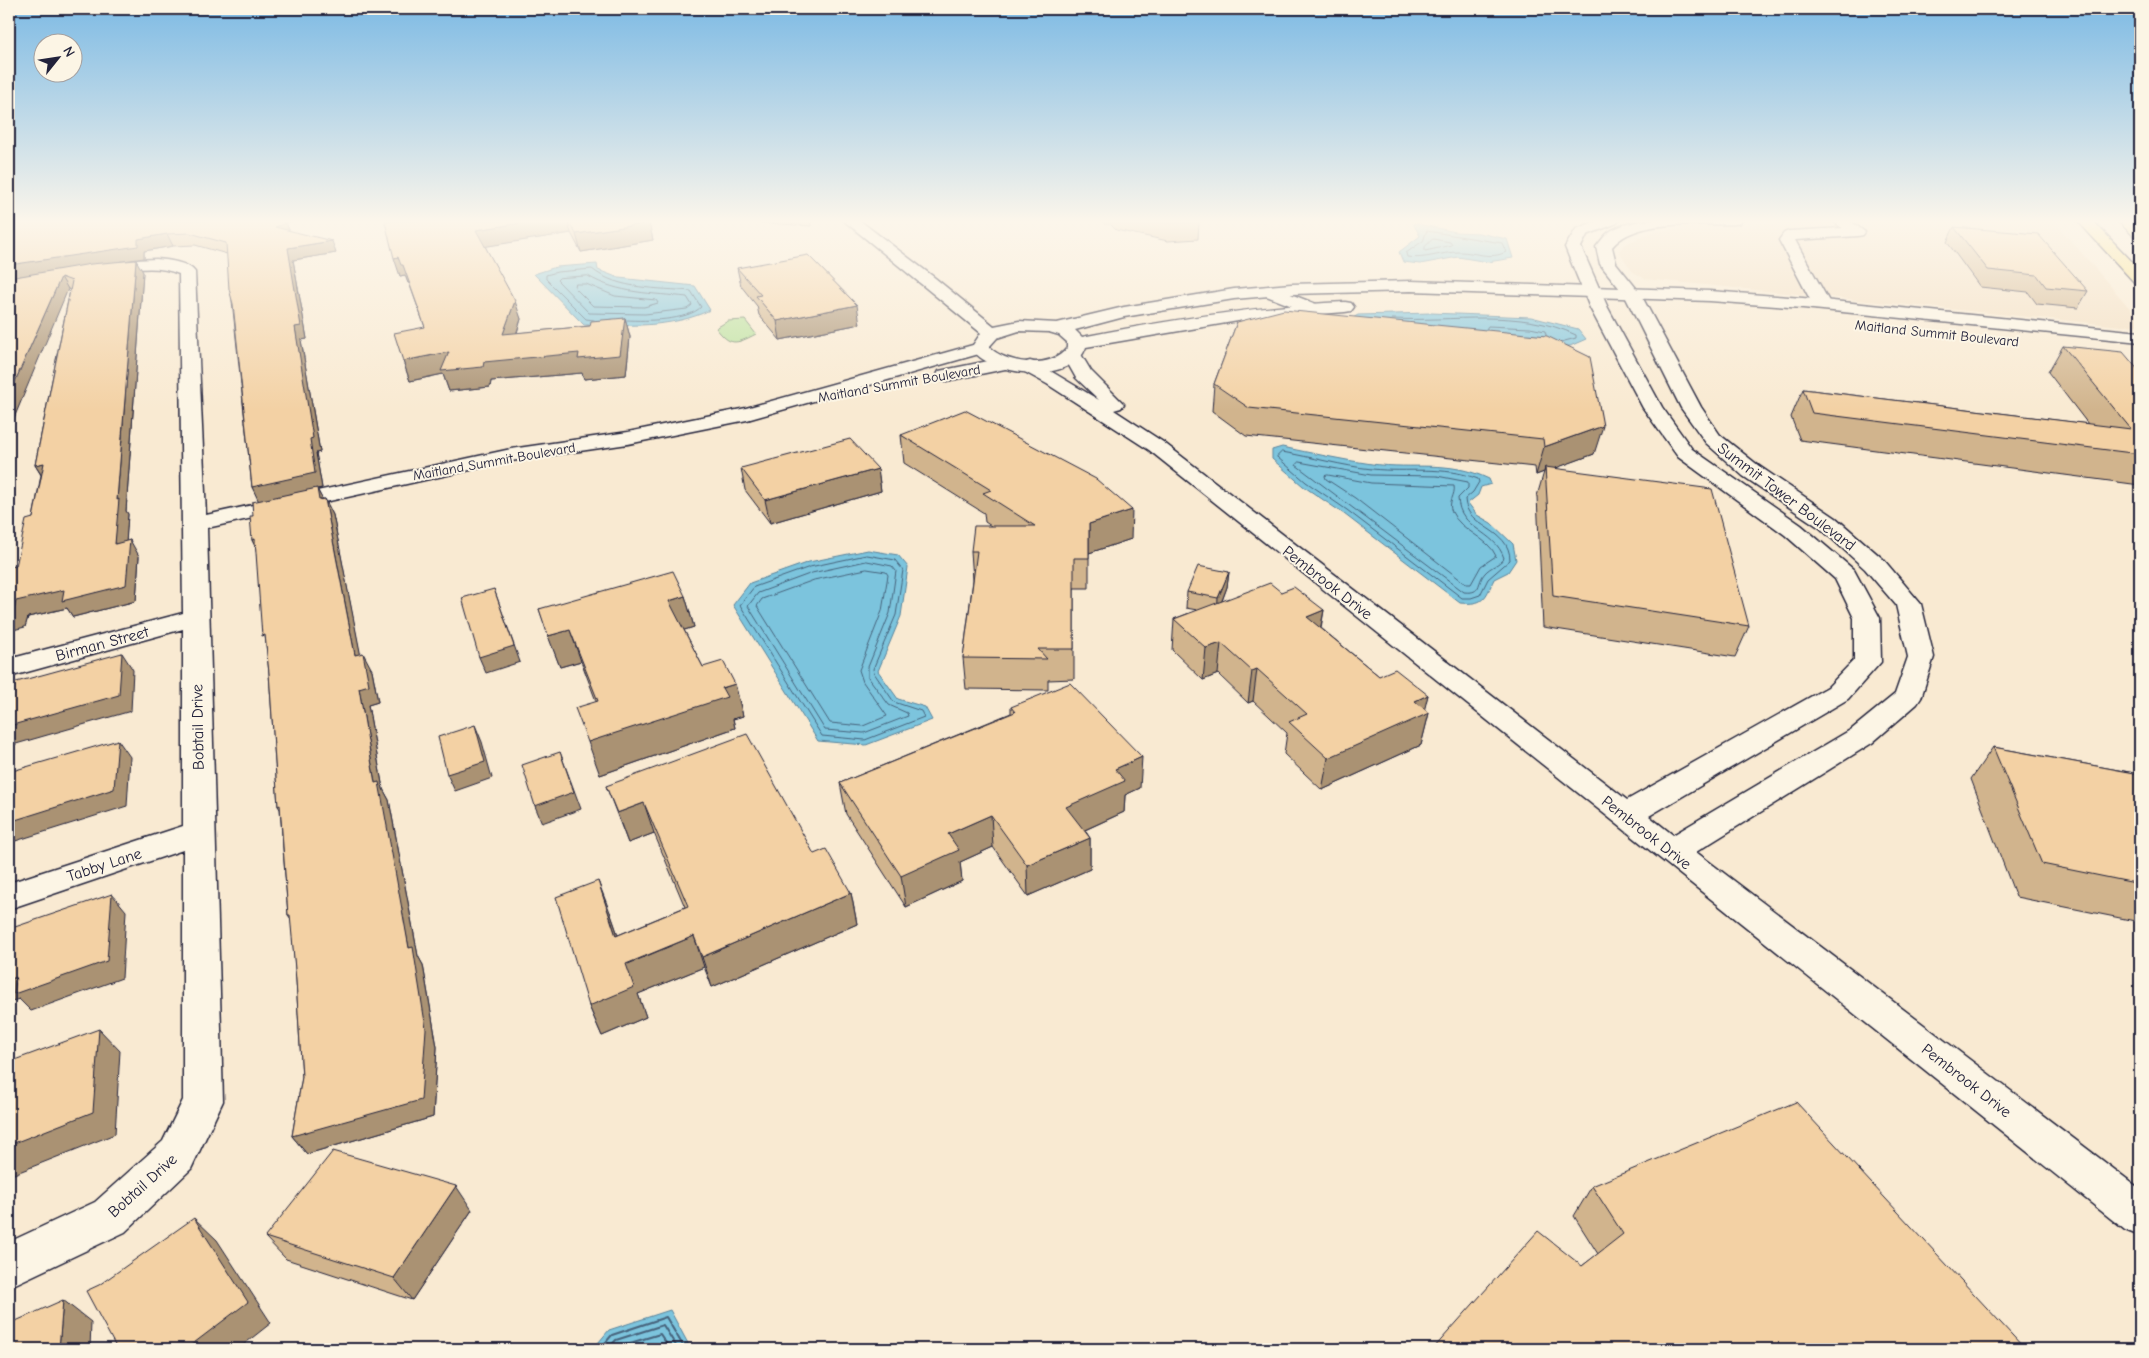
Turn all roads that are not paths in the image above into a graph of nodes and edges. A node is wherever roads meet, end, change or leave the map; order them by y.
1 (187, 283) edge
2 (931, 283) edge
3 (934, 283) edge
4 (1589, 283) edge
5 (1622, 283) edge
6 (1811, 283) edge
7 (1291, 289) junction
8 (1270, 291) junction
9 (1597, 300) junction
10 (1636, 302) junction
11 (1443, 304) dead end
12 (1822, 305) junction
13 (986, 306) dead end
14 (1357, 306) dead end
15 (1310, 308) junction
16 (1003, 314) dead end
17 (1037, 326) junction
18 (1056, 329) junction
19 (2140, 337) edge
20 (1990, 339) dead end
21 (986, 341) junction
22 (1075, 349) junction
23 (1003, 364) junction
24 (1030, 367) junction
25 (794, 402) junction
26 (1156, 446) junction
27 (195, 524) junction
28 (195, 618) junction
29 (9, 668) edge
30 (1626, 815) junction
31 (199, 833) junction
32 (1672, 850) junction
33 (9, 896) edge
34 (2140, 1215) edge
35 (9, 1265) edge

1 - 27 street, Bobtail Drive
2 - 21 street
3 - 13 street
4 - 9 street, Summit Tower Boulevard
5 - 10 street, Summit Tower Boulevard
6 - 12 street
7 - 8 street, Maitland Summit Boulevard
7 - 9 street, Maitland Summit Boulevard
7 - 15 street
8 - 15 street
8 - 18 street, Maitland Summit Boulevard
9 - 10 street, Maitland Summit Boulevard
9 - 11 street, Maitland Summit Boulevard
9 - 30 street, Summit Tower Boulevard
10 - 12 street, Maitland Summit Boulevard
10 - 20 street, Maitland Summit Boulevard
10 - 32 street, Summit Tower Boulevard
12 - 19 street, Maitland Summit Boulevard
14 - 15 street
15 - 22 street
16 - 17 street
17 - 18 street
17 - 21 street, Maitland Summit Boulevard
18 - 22 street
21 - 23 street
21 - 25 street, Maitland Summit Boulevard
22 - 24 street
22 - 26 street, Pembrook Drive
23 - 24 street
23 - 25 street, Maitland Summit Boulevard
24 - 26 street, Pembrook Drive
25 - 27 street, Maitland Summit Boulevard
26 - 30 street, Pembrook Drive
27 - 28 street, Bobtail Drive
28 - 29 street, Birman Street
28 - 31 street, Bobtail Drive
30 - 32 street, Pembrook Drive
31 - 33 street, Tabby Lane
31 - 35 street, Bobtail Drive
32 - 34 street, Pembrook Drive

